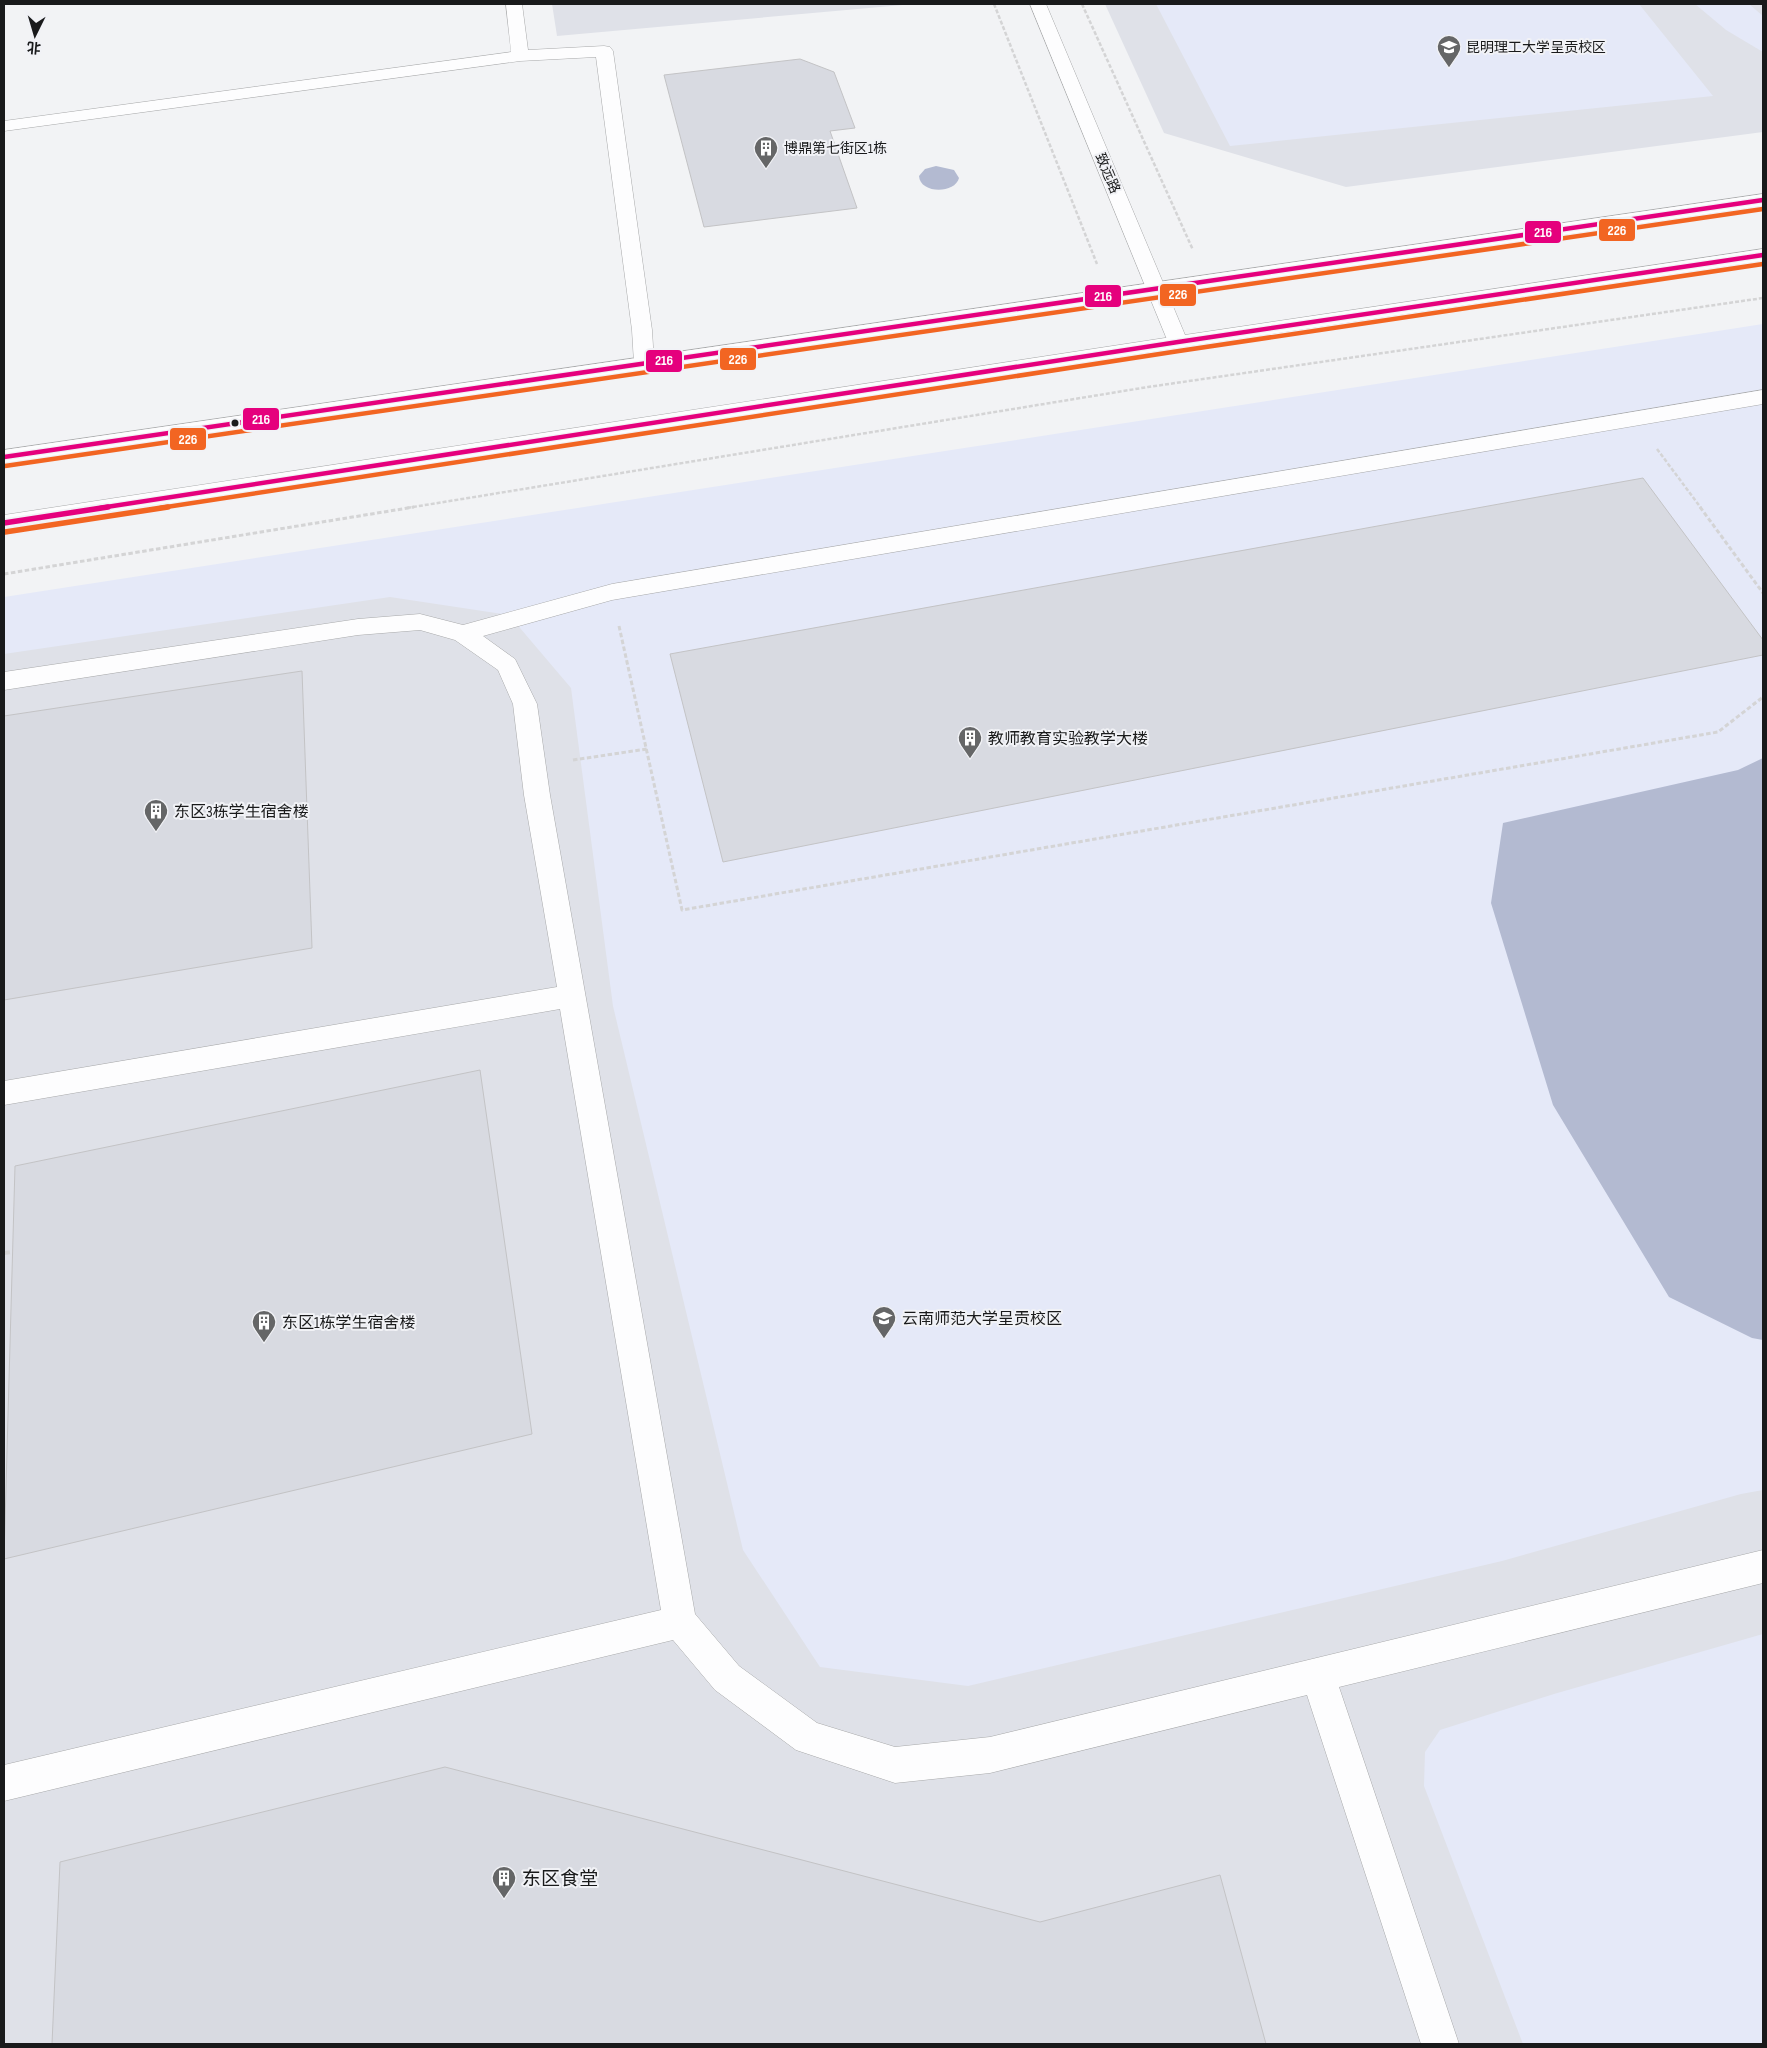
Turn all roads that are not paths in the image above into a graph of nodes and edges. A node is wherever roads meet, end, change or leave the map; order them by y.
1 (514, 4) edge
2 (1038, 4) edge
3 (520, 56) junction
4 (4, 126) edge
5 (1763, 200) edge
6 (1763, 255) edge
7 (1155, 287) junction
8 (1178, 342) junction
9 (644, 363) junction
10 (1763, 397) edge
11 (4, 457) edge
12 (4, 523) edge
13 (463, 633) junction
14 (4, 681) edge
15 (572, 996) junction
16 (4, 1093) edge
17 (1763, 1566) edge
18 (680, 1622) junction
19 (1318, 1675) junction
20 (4, 1783) edge
21 (1440, 2044) edge

1 - 3 street
2 - 7 street, 致远路
3 - 4 street
3 - 9 street
5 - 7 street
6 - 8 street
7 - 8 street, 致远路
7 - 9 street
8 - 12 street
9 - 11 street
10 - 13 street
13 - 14 street
13 - 15 street
15 - 16 street
15 - 18 street
17 - 19 street
18 - 19 street
18 - 20 street
19 - 21 street

